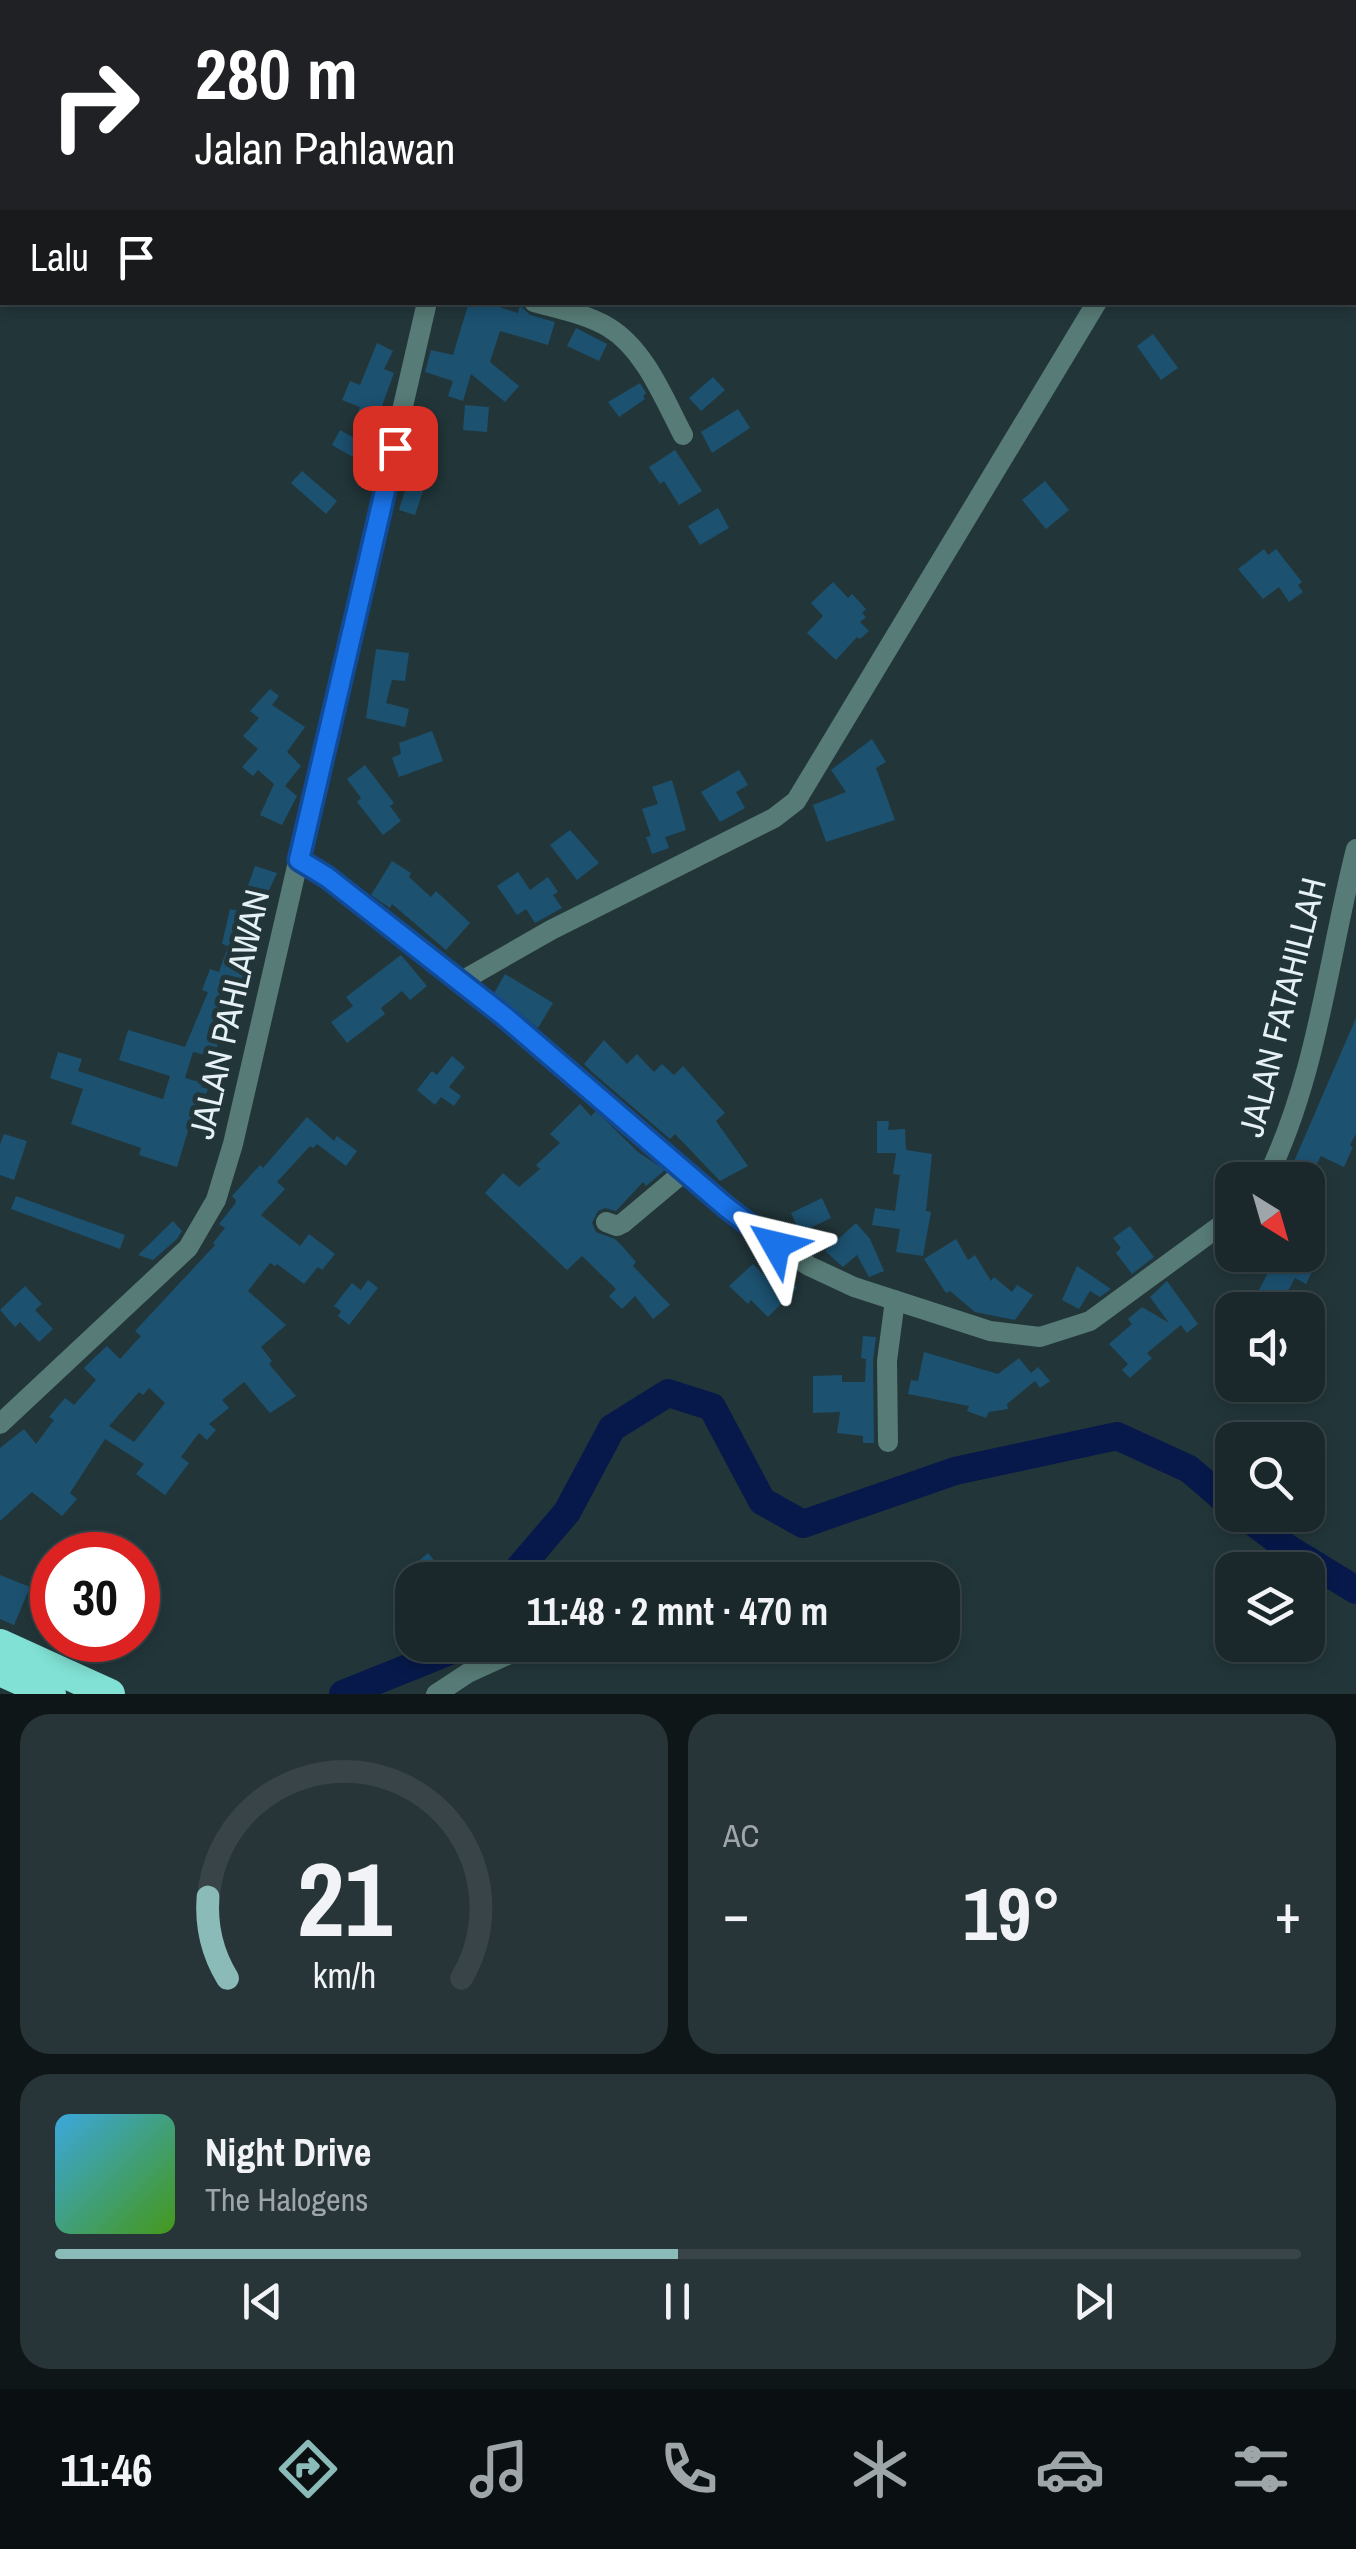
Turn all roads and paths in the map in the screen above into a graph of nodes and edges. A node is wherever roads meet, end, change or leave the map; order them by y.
1 (426, 305) edge
2 (545, 305) edge
3 (1095, 305) edge
4 (683, 435) dead end
5 (1356, 849) edge
6 (299, 860) junction
7 (460, 982) junction
8 (1275, 1162) edge
9 (685, 1171) junction
10 (606, 1222) dead end
11 (1215, 1230) edge
12 (894, 1300) junction
13 (0, 1424) edge
14 (888, 1442) dead end
15 (0, 1644) edge
16 (492, 1662) edge
17 (0, 1671) edge
18 (51, 1694) edge
19 (110, 1694) edge
20 (436, 1694) edge

1 - 6 street, JALAN PAHLAWAN
2 - 4 street
3 - 7 street
5 - 8 street, JALAN FATAHILLAH
6 - 7 street
6 - 13 street, JALAN PAHLAWAN
7 - 9 street
9 - 10 street
9 - 12 street
11 - 12 street
12 - 14 street
15 - 19 highway
16 - 20 street
17 - 18 highway

